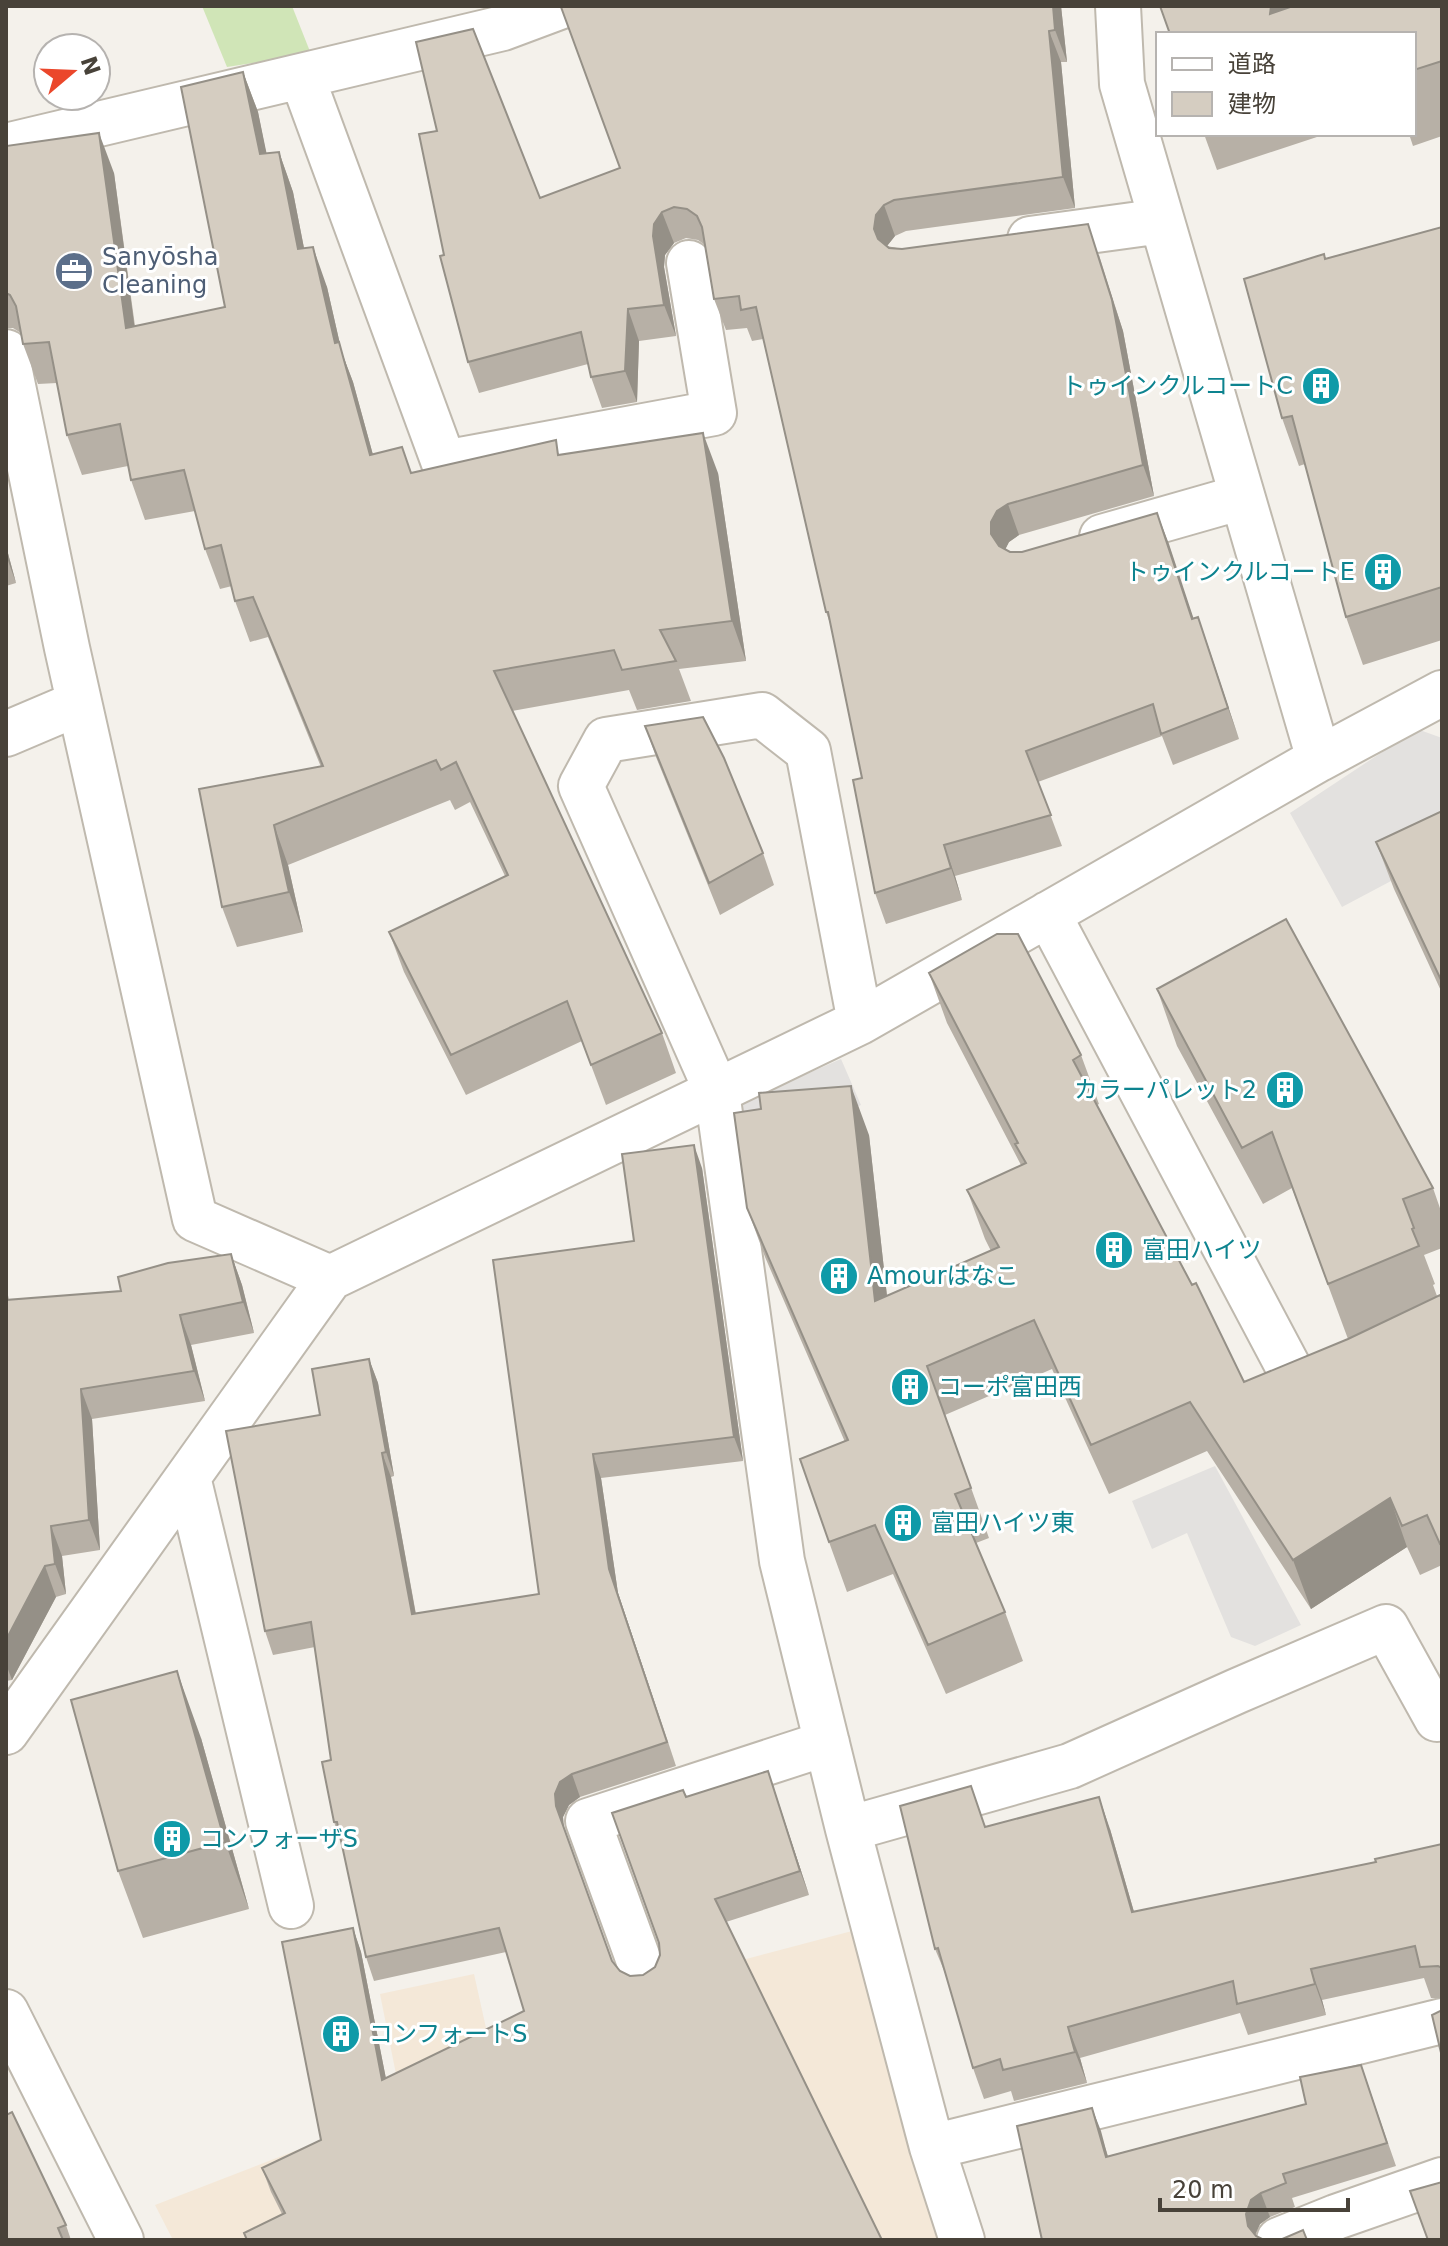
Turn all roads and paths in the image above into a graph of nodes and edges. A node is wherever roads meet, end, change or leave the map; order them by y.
1 (562, 6) edge
2 (1118, 6) edge
3 (498, 17) edge
4 (302, 77) junction
5 (6, 146) edge
6 (1162, 221) junction
7 (989, 245) edge
8 (689, 263) dead end
9 (6, 352) edge
10 (1242, 497) junction
11 (1070, 547) edge
12 (1442, 693) edge
13 (79, 703) junction
14 (6, 734) edge
15 (1319, 759) junction
16 (1048, 914) junction
17 (860, 1022) junction
18 (717, 1092) junction
19 (330, 1278) junction
20 (1442, 1326) edge
21 (188, 1477) junction
22 (1442, 1717) edge
23 (6, 1732) edge
24 (827, 1743) junction
25 (848, 1829) junction
26 (291, 1906) dead end
27 (644, 1975) edge
28 (6, 2012) edge
29 (1442, 2021) edge
30 (932, 2147) junction
31 (1442, 2180) edge
32 (1341, 2228) edge
33 (121, 2240) edge
34 (962, 2240) edge
35 (1279, 2240) edge

1 - 3 street
2 - 6 street
3 - 4 street
4 - 5 street
4 - 8 street
6 - 7 street
6 - 10 street
9 - 13 street
10 - 11 street
10 - 15 street
12 - 15 street
13 - 14 street
13 - 19 street
15 - 16 street
16 - 17 street
16 - 20 street
17 - 18 street
17 - 18 street
18 - 19 street
18 - 24 street
19 - 21 street
21 - 23 street
21 - 26 street
22 - 25 street
24 - 25 street
24 - 27 street
25 - 30 street
28 - 33 street
29 - 30 street
30 - 34 street
31 - 32 street
32 - 35 street

